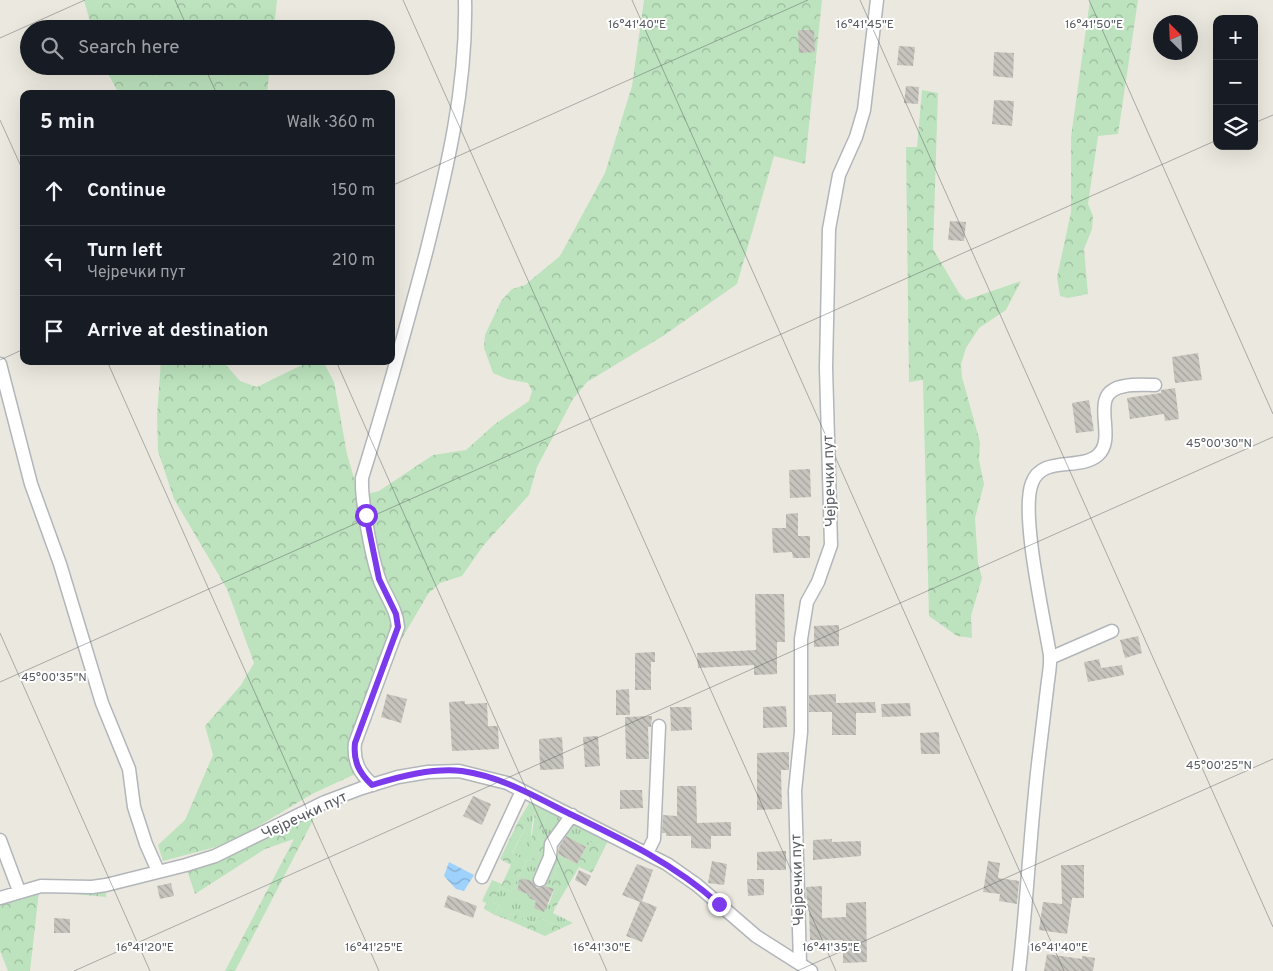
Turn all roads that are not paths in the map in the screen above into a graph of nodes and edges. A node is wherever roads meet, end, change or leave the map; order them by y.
1 (466, 0) edge
2 (877, 0) edge
3 (0, 364) edge
4 (395, 364) edge
5 (395, 365) edge
6 (1155, 385) dead end
7 (1112, 631) dead end
8 (1050, 658) junction
9 (659, 726) dead end
10 (372, 785) junction
11 (522, 791) junction
12 (572, 815) junction
13 (0, 840) edge
14 (647, 853) junction
15 (158, 871) junction
16 (482, 877) dead end
17 (540, 880) dead end
18 (19, 891) junction
19 (0, 898) edge
20 (800, 963) junction
21 (811, 971) edge
22 (1019, 971) edge

1 - 4 street
2 - 20 street, Чејречки пут
3 - 15 street
5 - 10 street
6 - 8 street
7 - 8 street
8 - 22 street
9 - 14 street
10 - 11 street, Чејречки пут
10 - 15 street, Чејречки пут
11 - 12 street, Чејречки пут
11 - 16 street
12 - 14 street, Чејречки пут
12 - 17 street
13 - 18 street
14 - 20 street, Чејречки пут
15 - 18 street, Чејречки пут
18 - 19 street, Чејречки пут
20 - 21 street, Чејречки пут

